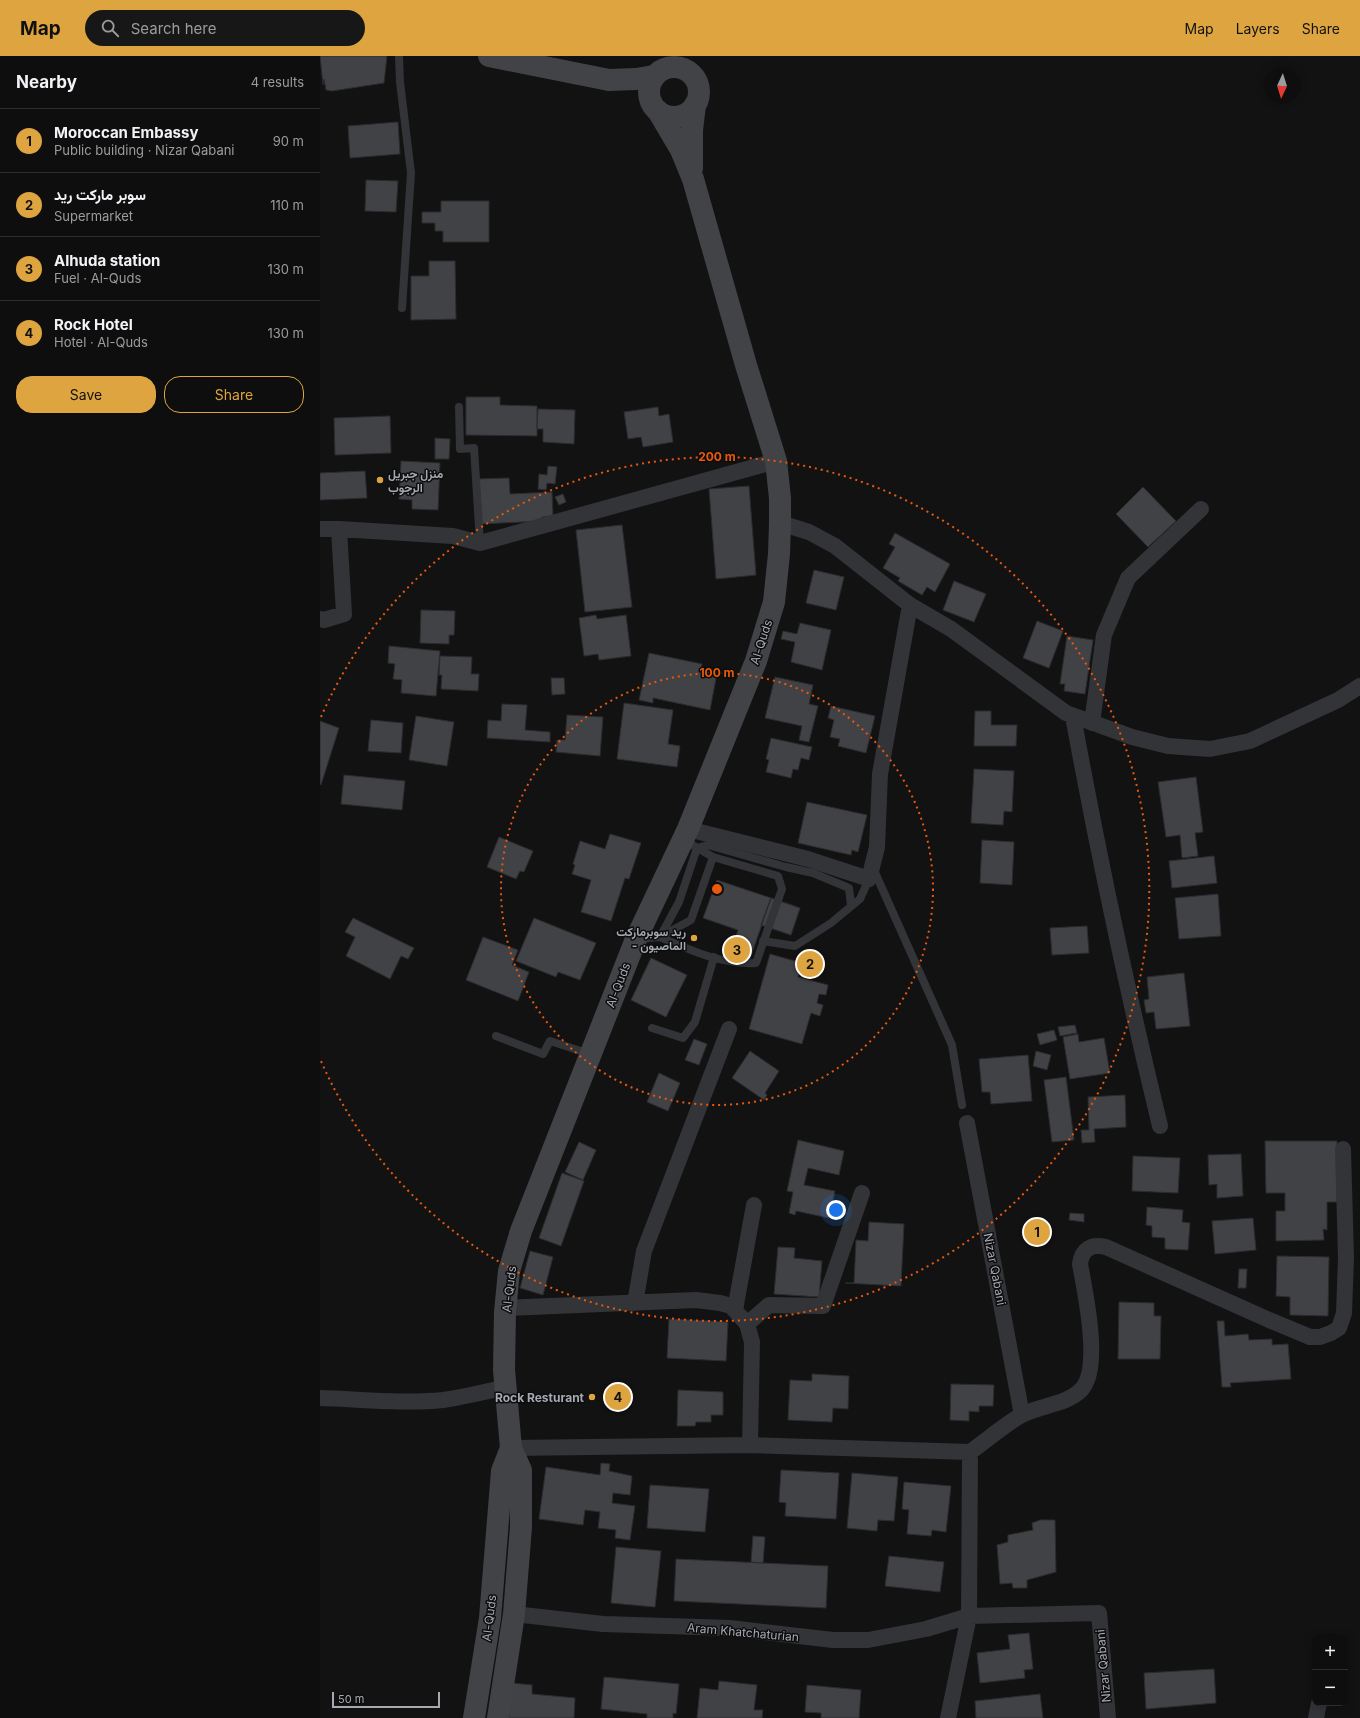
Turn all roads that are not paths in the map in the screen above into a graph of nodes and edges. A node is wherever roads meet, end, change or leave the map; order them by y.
1 (399, 56) edge
2 (489, 56) edge
3 (691, 56) edge
4 (660, 68) edge
5 (609, 80) junction
6 (696, 81) junction
7 (695, 105) junction
8 (656, 108) junction
9 (693, 179) junction
10 (402, 308) dead end
11 (459, 407) dead end
12 (776, 461) junction
13 (1201, 509) dead end
14 (780, 523) junction
15 (339, 529) junction
16 (320, 530) edge
17 (480, 543) junction
18 (910, 605) junction
19 (320, 619) edge
20 (1360, 686) edge
21 (1073, 716) junction
22 (1092, 723) junction
23 (689, 839) junction
24 (713, 857) junction
25 (780, 866) junction
26 (870, 872) junction
27 (778, 876) junction
28 (851, 906) junction
29 (660, 937) junction
30 (636, 939) junction
31 (763, 941) junction
32 (714, 957) junction
33 (652, 1028) dead end
34 (729, 1029) dead end
35 (496, 1036) dead end
36 (590, 1054) junction
37 (962, 1105) dead end
38 (967, 1122) dead end
39 (1160, 1126) dead end
40 (1343, 1149) dead end
41 (862, 1193) dead end
42 (754, 1205) dead end
43 (635, 1303) junction
44 (505, 1308) junction
45 (735, 1310) junction
46 (747, 1324) junction
47 (506, 1386) junction
48 (320, 1398) edge
49 (1022, 1415) junction
50 (750, 1445) junction
51 (511, 1448) junction
52 (970, 1452) junction
53 (1099, 1613) joint
54 (514, 1614) junction
55 (969, 1616) junction
56 (1318, 1706) edge
57 (474, 1718) edge
58 (498, 1718) edge
59 (948, 1718) edge
60 (1108, 1718) edge
61 (1316, 1718) edge

1 - 10 lane
2 - 5 street
3 - 6 street
4 - 5 street
4 - 6 street
4 - 8 street
5 - 8 street
6 - 7 street
7 - 8 street
7 - 9 street
8 - 9 street
9 - 12 street, Al-Quds
11 - 17 lane
12 - 14 street, Al-Quds
12 - 17 street
13 - 22 street
14 - 18 street
14 - 23 street, Al-Quds
15 - 16 street
15 - 17 street
15 - 19 street
18 - 21 street
18 - 26 street
20 - 22 street
21 - 22 street
21 - 39 street
23 - 24 lane
23 - 25 lane
23 - 26 street
23 - 29 lane
23 - 30 street, Al-Quds
24 - 27 lane
24 - 29 lane
25 - 27 lane
25 - 28 lane
26 - 28 lane
26 - 37 lane
27 - 31 lane
28 - 31 lane
29 - 30 lane
29 - 32 lane
30 - 36 street, Al-Quds
31 - 32 lane
32 - 33 lane
34 - 43 street
35 - 36 lane
36 - 44 street, Al-Quds
38 - 49 street, Nizar Qabani
40 - 49 street
41 - 46 street
42 - 45 street
43 - 44 street
43 - 45 street
44 - 47 street, Al-Quds
45 - 46 street
46 - 50 street
47 - 48 street
47 - 51 street, Al-Quds
49 - 52 street
50 - 51 street
50 - 52 street
51 - 54 street, Al-Quds
51 - 57 street, Al-Quds
52 - 55 street
53 - 55 street, Aram Khatchaturian
53 - 60 street, Nizar Qabani
54 - 55 street, Aram Khatchaturian
54 - 58 street, Al-Quds
55 - 59 street
56 - 61 street

